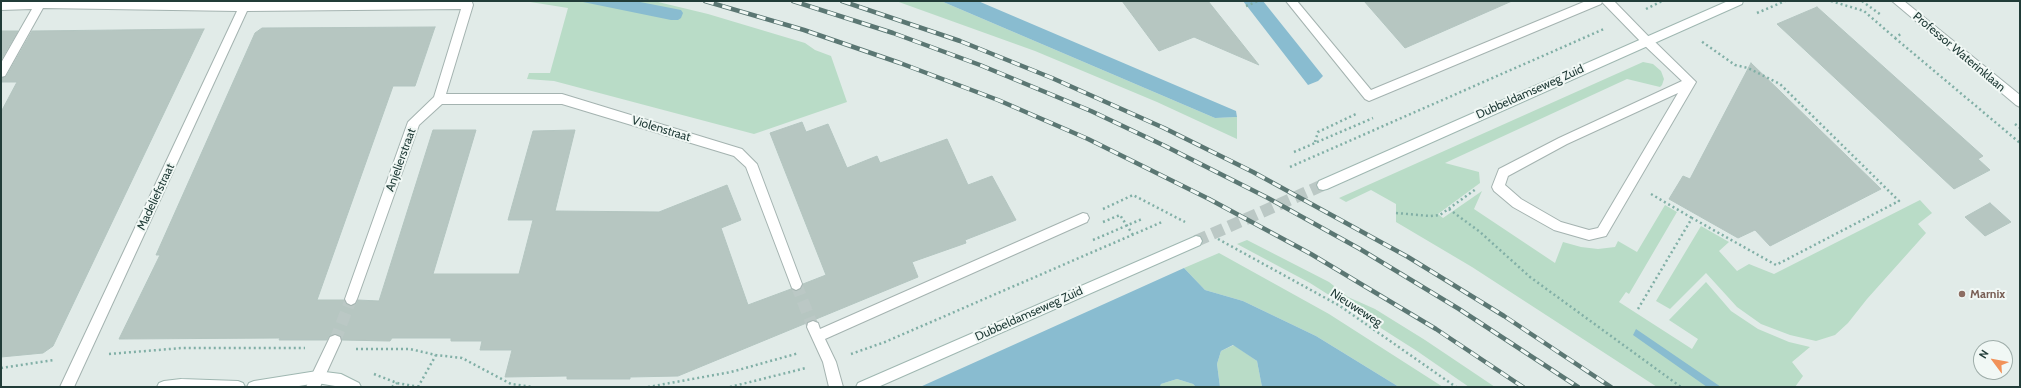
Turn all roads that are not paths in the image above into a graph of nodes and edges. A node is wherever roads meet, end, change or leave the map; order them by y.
1 (1291, 1) edge
2 (1597, 1) edge
3 (1607, 1) edge
4 (1738, 1) edge
5 (1897, 1) edge
6 (40, 4) junction
7 (1, 6) edge
8 (244, 7) junction
9 (1647, 41) junction
10 (1, 73) edge
11 (1690, 82) junction
12 (439, 99) junction
13 (2020, 102) edge
14 (1323, 184) tunnel mouth
15 (1083, 218) road end
16 (1196, 241) tunnel mouth
17 (796, 284) tunnel mouth
18 (351, 299) tunnel mouth
19 (333, 345) tunnel mouth
20 (315, 382) edge
21 (67, 387) edge
22 (164, 387) edge
23 (238, 387) edge
24 (254, 387) edge
25 (354, 387) edge
26 (836, 387) edge
27 (863, 387) edge

1 - 2 street
3 - 9 street
4 - 9 street, Dubbeldamseweg Zuid
5 - 13 street, Professor Waterinklaan
6 - 7 street
6 - 8 street
6 - 10 street
8 - 12 street
8 - 21 street, Madeliefstraat
9 - 11 street
9 - 14 street, Dubbeldamseweg Zuid
11 - 11 street
12 - 17 street, Violenstraat
12 - 18 street, Anjelierstraat
15 - 26 street
16 - 27 street, Dubbeldamseweg Zuid
19 - 20 street
20 - 24 street
20 - 25 street
22 - 23 street

